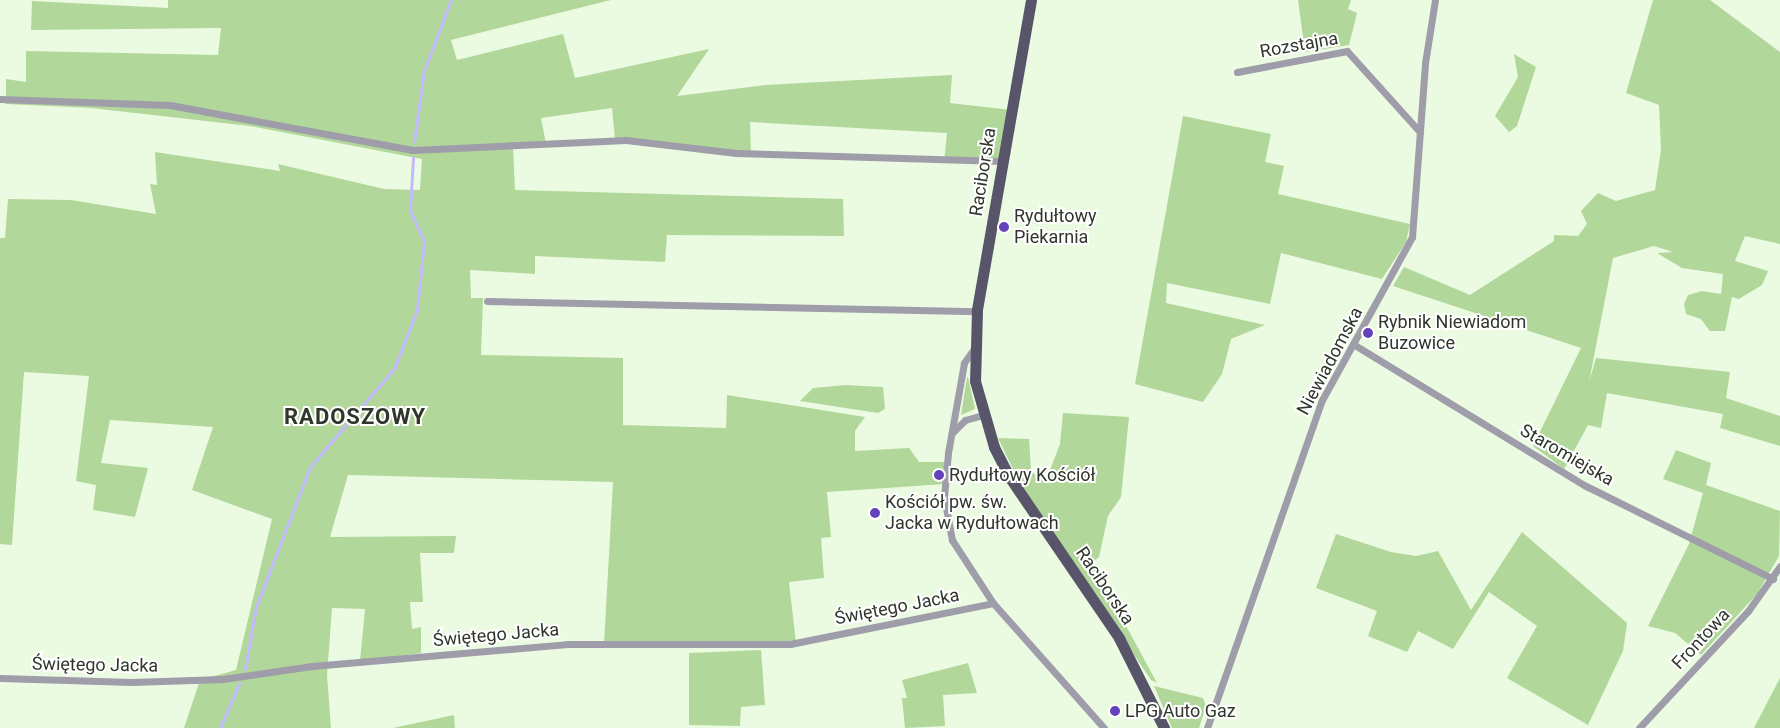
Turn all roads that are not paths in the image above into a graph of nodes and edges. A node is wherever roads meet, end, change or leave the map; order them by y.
1 (1031, 0) edge
2 (1435, 0) edge
3 (1237, 72) dead end
4 (0, 99) edge
5 (1420, 132) junction
6 (1002, 161) junction
7 (487, 301) dead end
8 (978, 312) junction
9 (1353, 344) junction
10 (973, 350) junction
11 (983, 415) junction
12 (952, 433) junction
13 (1780, 566) edge
14 (1773, 578) junction
15 (993, 603) junction
16 (0, 678) edge
17 (1104, 728) edge
18 (1164, 728) edge
19 (1207, 728) edge
20 (1639, 728) edge

1 - 6 main road, Raciborska
2 - 5 street, Niewiadomska
3 - 5 street, Rozstajna
4 - 6 street
5 - 9 street, Niewiadomska
6 - 8 main road, Raciborska
7 - 8 street
8 - 10 main road, Raciborska
9 - 14 street, Staromiejska
9 - 19 street, Niewiadomska
10 - 11 main road, Raciborska
10 - 12 street, Raciborska
11 - 12 street
11 - 18 main road, Raciborska
12 - 15 street, Raciborska
13 - 14 street, Frontowa
14 - 20 street, Frontowa
15 - 16 street, Świętego Jacka
15 - 17 street, Raciborska

